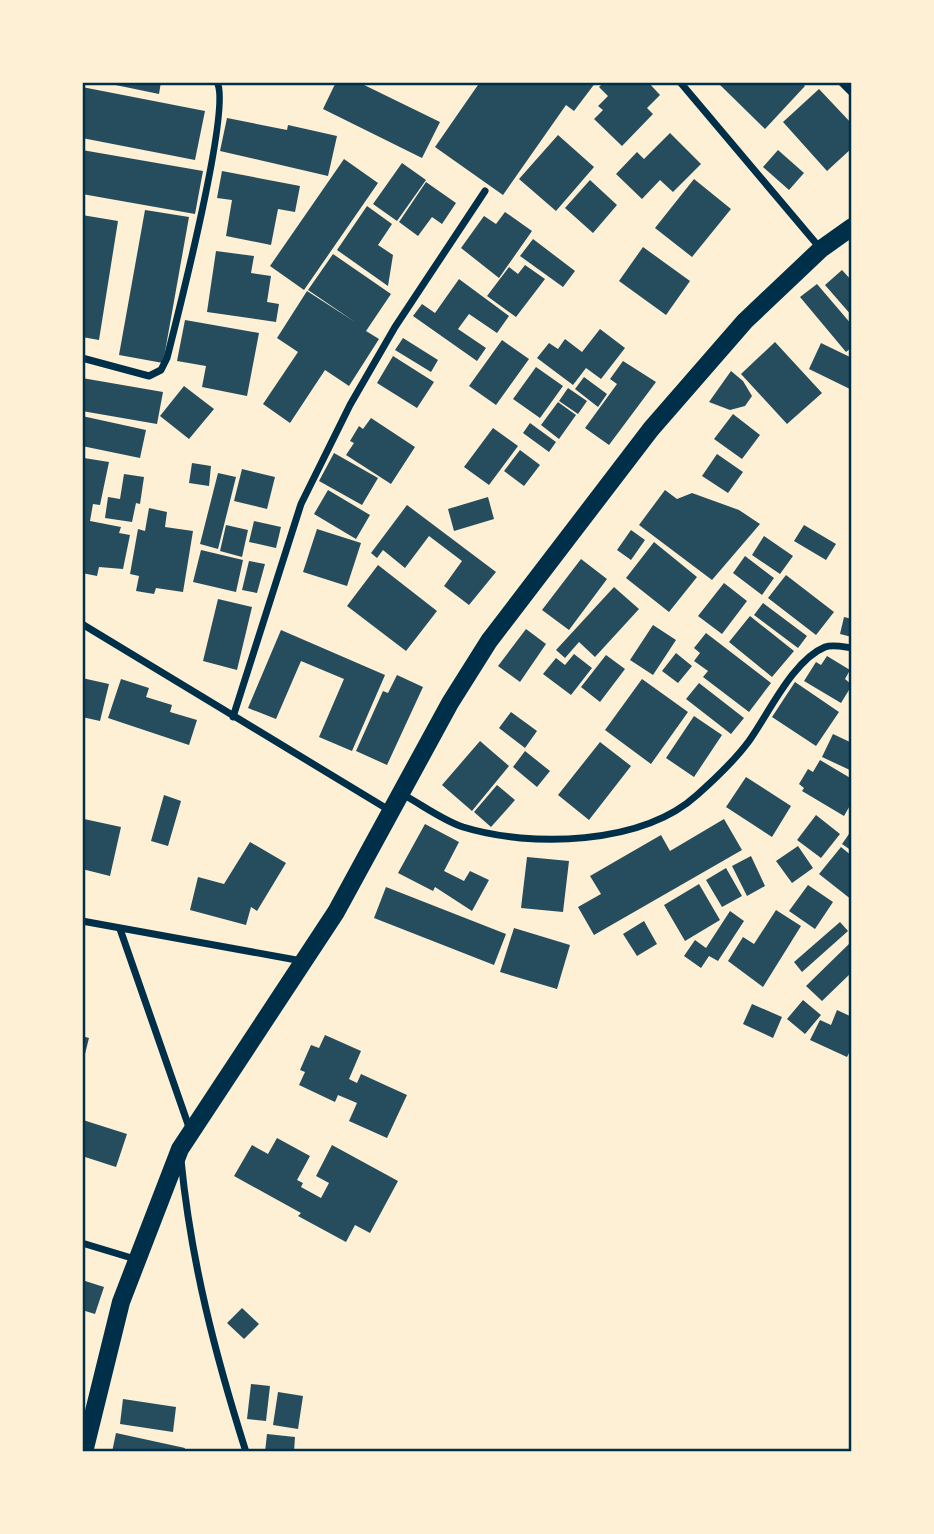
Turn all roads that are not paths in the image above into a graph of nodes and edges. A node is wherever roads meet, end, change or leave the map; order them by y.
1 (217, 82) edge
2 (680, 82) edge
3 (841, 82) edge
4 (852, 93) edge
5 (485, 191) dead end
6 (852, 227) edge
7 (821, 249) junction
8 (82, 358) edge
9 (82, 624) edge
10 (852, 648) edge
11 (233, 717) junction
12 (400, 793) junction
13 (389, 811) junction
14 (82, 921) edge
15 (120, 929) junction
16 (303, 961) junction
17 (190, 1130) junction
18 (180, 1149) junction
19 (82, 1243) edge
20 (136, 1259) junction
21 (84, 1452) edge
22 (246, 1452) edge

1 - 8 street
2 - 7 street
3 - 4 street
5 - 11 street
6 - 7 main road
7 - 12 main road
9 - 11 street
10 - 12 street
11 - 13 street
12 - 13 main road
13 - 16 main road
14 - 15 street
15 - 16 street
15 - 17 street
16 - 17 main road
17 - 18 main road
18 - 20 main road
18 - 22 street
19 - 20 street
20 - 21 main road

